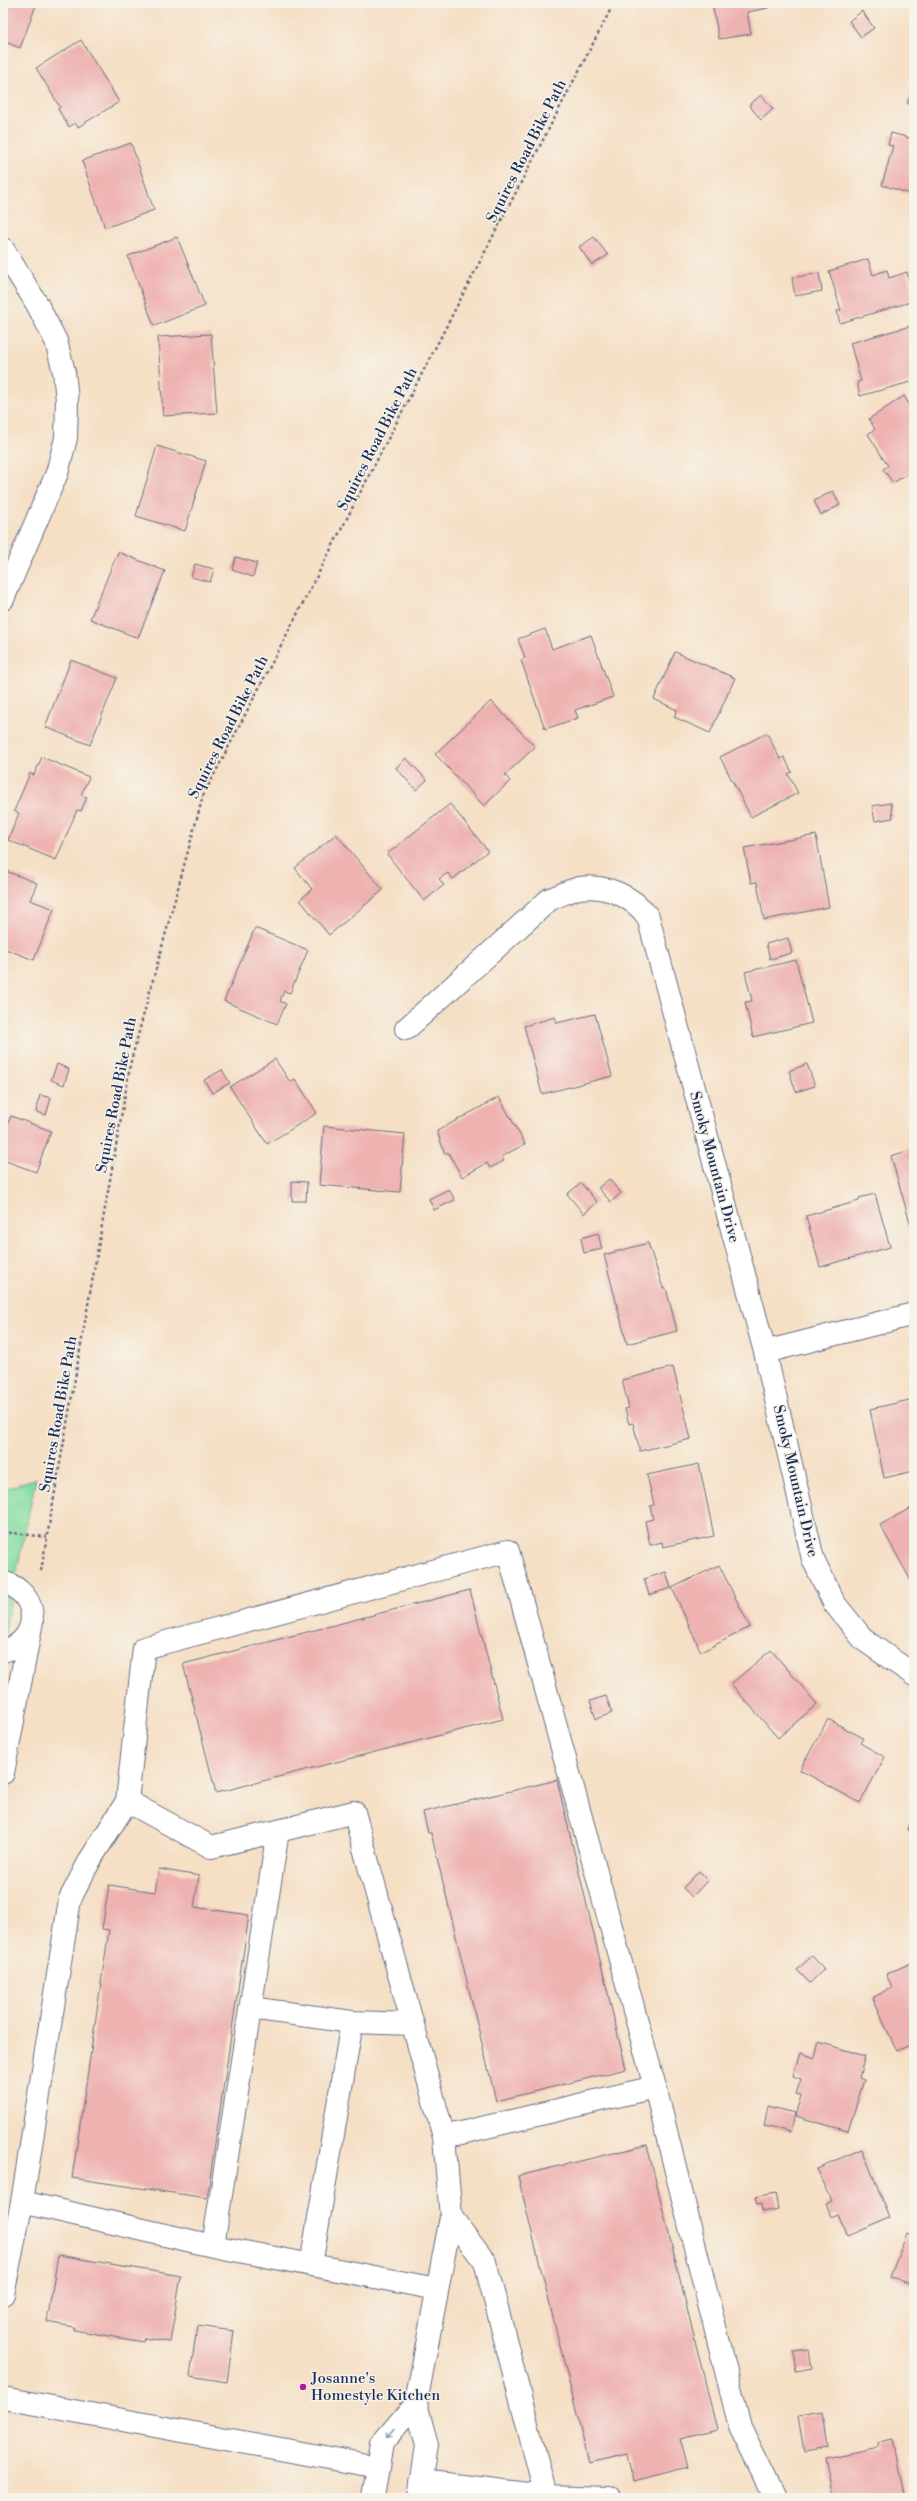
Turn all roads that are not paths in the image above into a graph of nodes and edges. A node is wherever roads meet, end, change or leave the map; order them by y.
1 (3, 249) edge
2 (3, 598) edge
3 (406, 1029) dead end
4 (914, 1314) edge
5 (765, 1352) junction
6 (3, 1582) edge
7 (32, 1621) junction
8 (3, 1651) edge
9 (914, 1675) edge
10 (3, 1773) edge
11 (127, 1801) junction
12 (278, 1831) junction
13 (250, 2008) junction
14 (352, 2022) junction
15 (413, 2024) junction
16 (655, 2087) junction
17 (444, 2137) junction
18 (22, 2202) junction
19 (451, 2217) junction
20 (213, 2246) junction
21 (311, 2265) junction
22 (437, 2289) junction
23 (3, 2294) edge
24 (3, 2398) edge
25 (416, 2403) junction
26 (378, 2467) junction
27 (420, 2489) edge
28 (546, 2496) junction
29 (373, 2498) edge
30 (608, 2498) edge
31 (775, 2498) edge

1 - 2 street
3 - 5 street, Smoky Mountain Drive
4 - 5 street
5 - 9 street, Smoky Mountain Drive
6 - 7 street
7 - 8 street
7 - 10 street
11 - 12 street
11 - 16 street
11 - 18 street
12 - 13 street
12 - 15 street
13 - 14 street
13 - 20 street
14 - 15 street
14 - 21 street
15 - 17 street
16 - 17 street
16 - 31 street
17 - 19 street
18 - 20 street
18 - 23 street
19 - 22 street
19 - 28 street
20 - 21 street
21 - 22 street
22 - 25 street
24 - 26 street
25 -> 26 street
25 - 27 street
26 - 29 street
27 - 28 street
28 - 30 street

